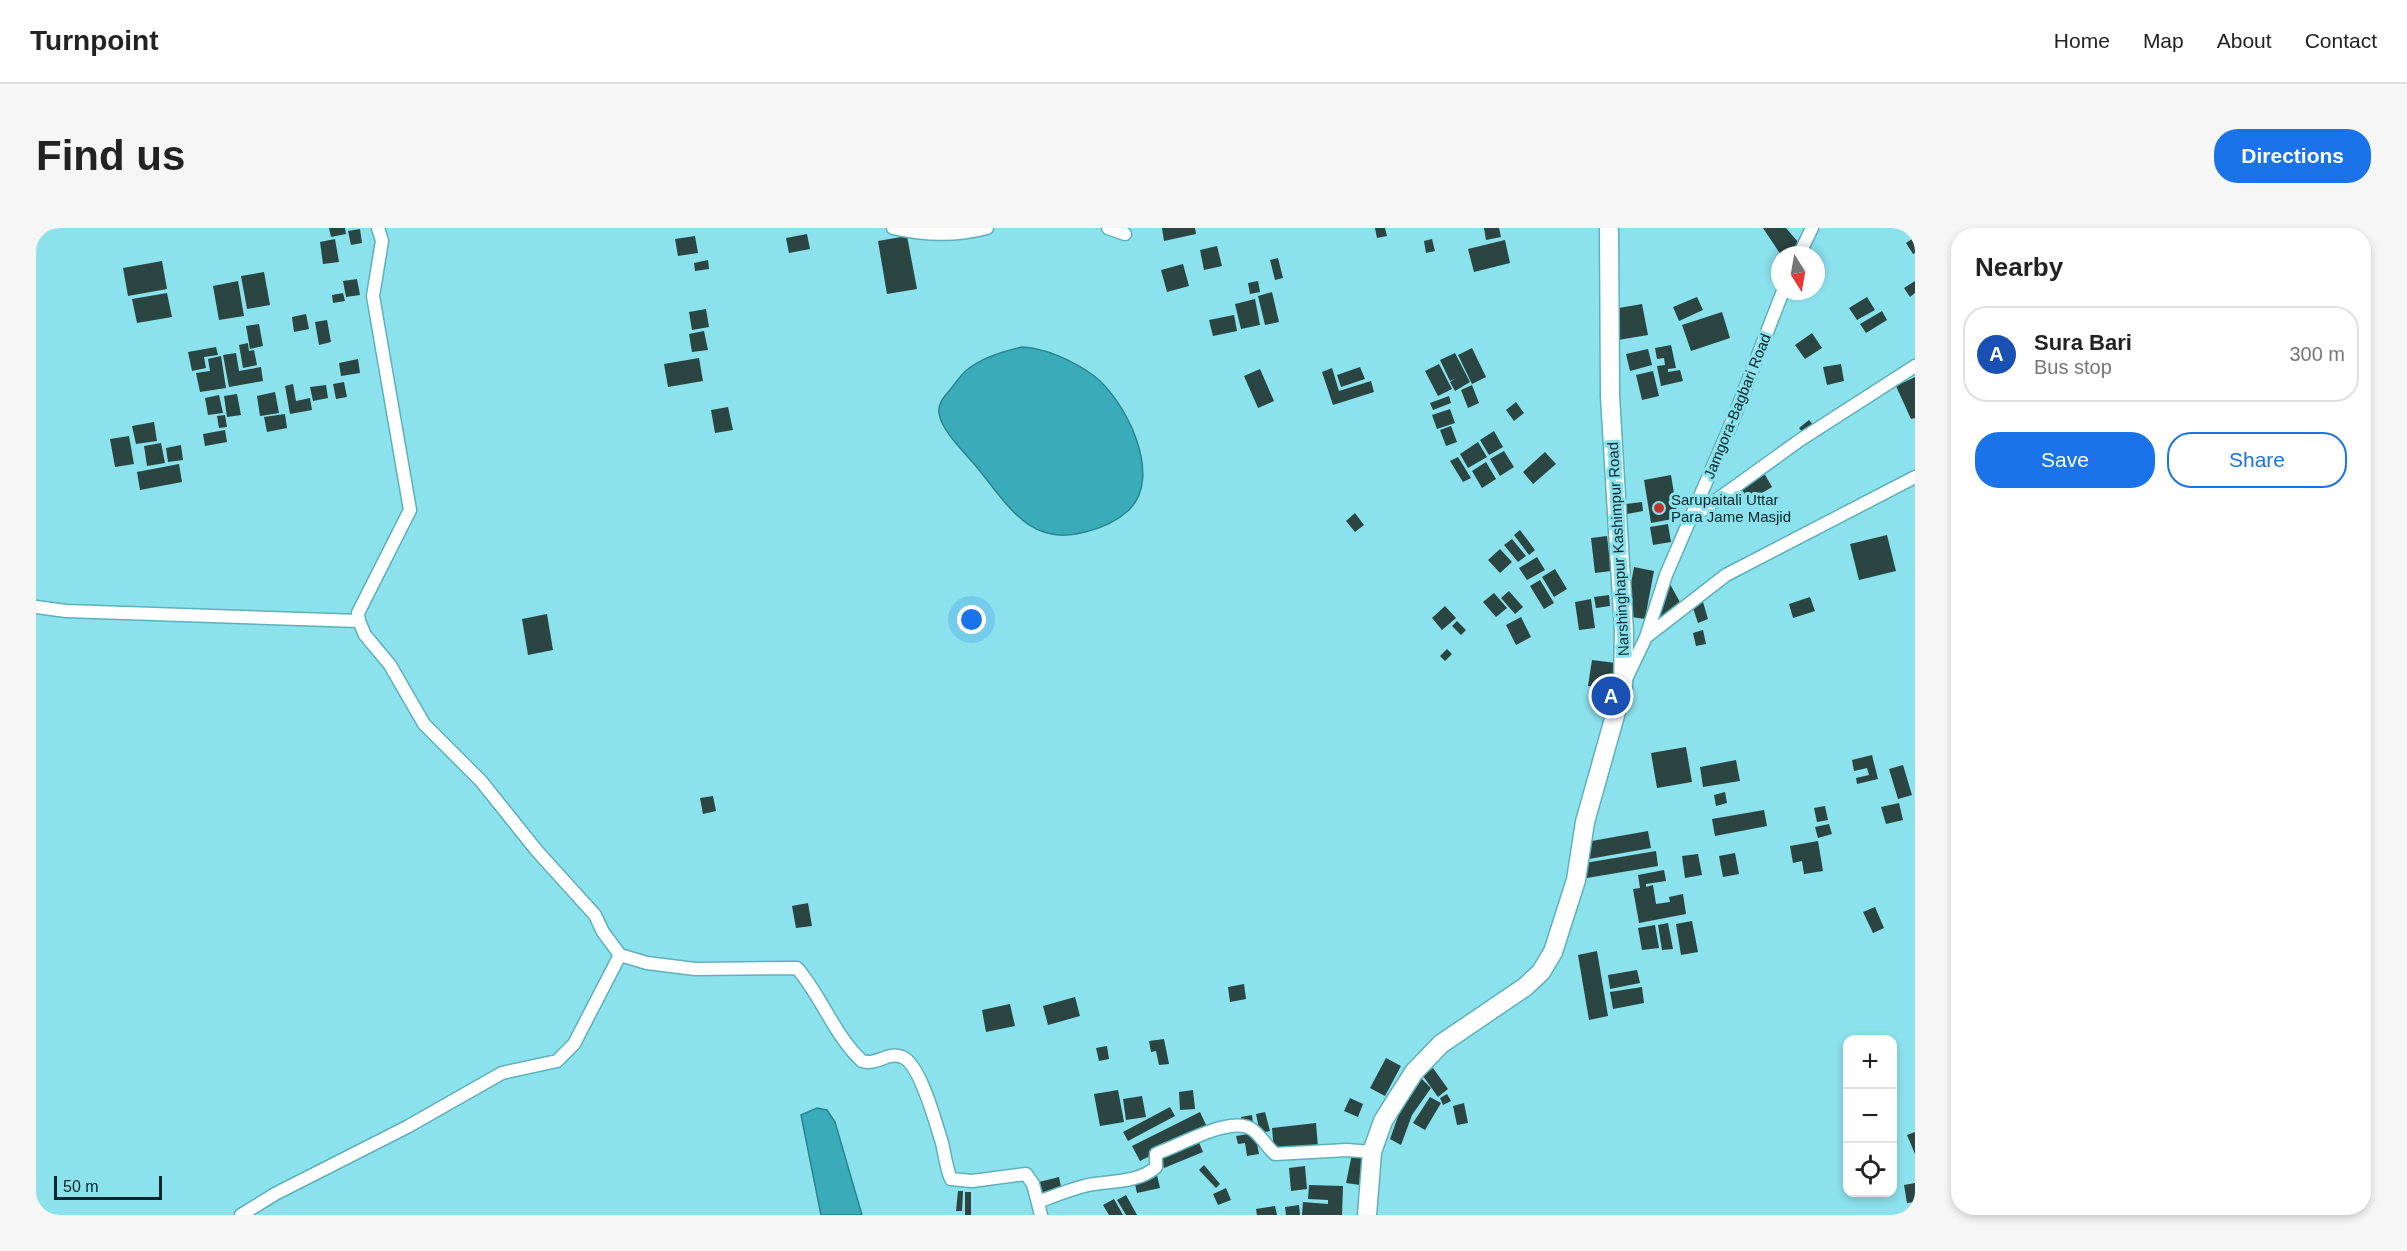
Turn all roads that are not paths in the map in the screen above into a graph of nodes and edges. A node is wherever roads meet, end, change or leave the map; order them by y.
1 (378, 228) edge
2 (893, 228) edge
3 (987, 228) edge
4 (1108, 228) edge
5 (1610, 228) edge
6 (1812, 228) edge
7 (1125, 234) dead end
8 (1803, 246) edge
9 (1779, 300) edge
10 (1915, 366) edge
11 (1915, 477) edge
12 (1692, 518) junction
13 (36, 608) edge
14 (359, 621) junction
15 (1646, 637) junction
16 (1623, 687) junction
17 (620, 955) junction
18 (1372, 1152) junction
19 (1038, 1202) junction
20 (241, 1215) edge
21 (1041, 1215) edge
22 (1367, 1215) edge

1 - 14 street
2 - 3 street
4 - 7 street
5 - 16 main road, Narshinghapur Kashimpur Road
6 - 8 street
9 - 12 street, Jamgora-Bagbari Road
10 - 12 street
11 - 15 street
12 - 15 street, Jamgora-Bagbari Road
13 - 14 street
14 - 17 street
15 - 16 street, Jamgora-Bagbari Road
16 - 18 main road, Narshinghapur Kashimpur Road
17 - 19 street
17 - 20 street
18 - 19 street
18 - 22 main road, Narshinghapur Kashimpur Road
19 - 21 street

